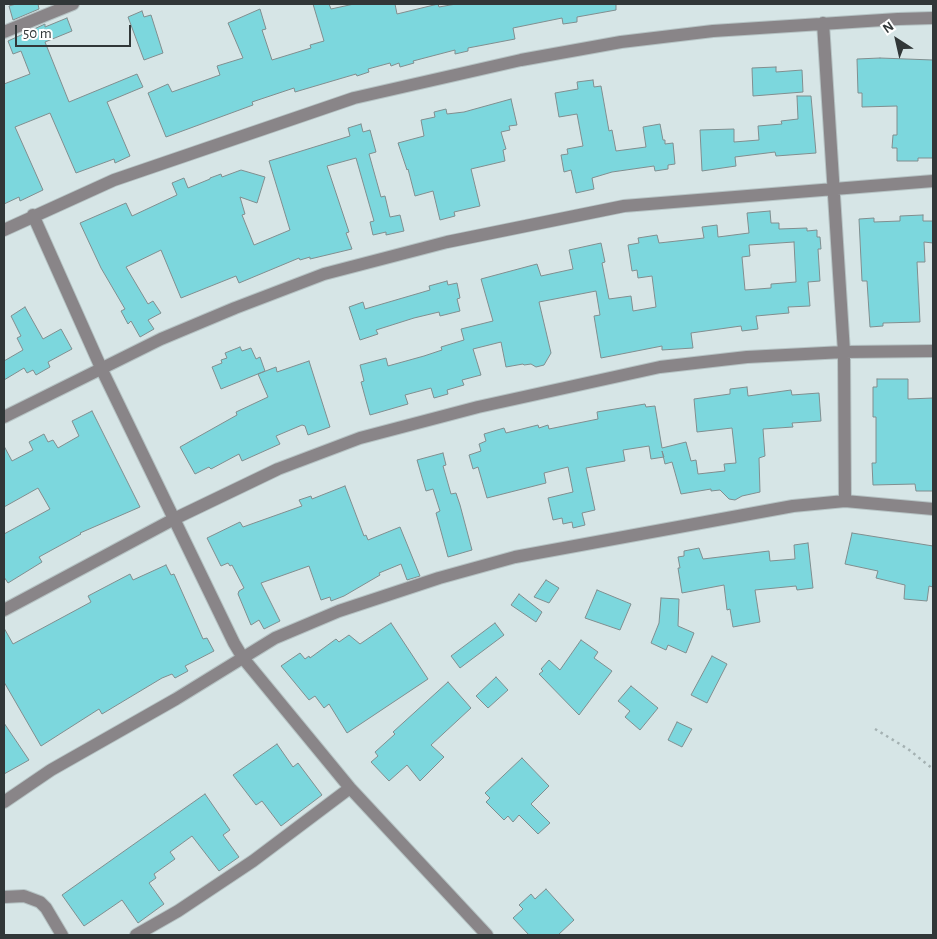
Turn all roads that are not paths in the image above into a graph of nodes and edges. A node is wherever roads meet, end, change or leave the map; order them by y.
1 (73, 4) edge
2 (933, 18) edge
3 (823, 23) junction
4 (4, 32) edge
5 (933, 181) edge
6 (832, 188) junction
7 (33, 215) junction
8 (4, 230) edge
9 (933, 351) edge
10 (844, 352) junction
11 (102, 370) junction
12 (4, 416) edge
13 (844, 501) junction
14 (933, 509) edge
15 (174, 519) junction
16 (4, 610) edge
17 (243, 658) junction
18 (350, 788) junction
19 (4, 802) edge
20 (4, 897) edge
21 (62, 935) edge
22 (136, 935) edge
23 (487, 935) edge

1 - 4 street
2 - 3 street
3 - 6 street
3 - 7 street
5 - 6 street
6 - 10 street
6 - 11 street
7 - 8 street
7 - 11 street
9 - 10 street
10 - 13 street
10 - 15 street
11 - 12 street
11 - 15 street
13 - 14 street
13 - 17 street
15 - 16 street
15 - 17 street
17 - 18 street
17 - 19 street
18 - 22 street
18 - 23 street
20 - 21 street

